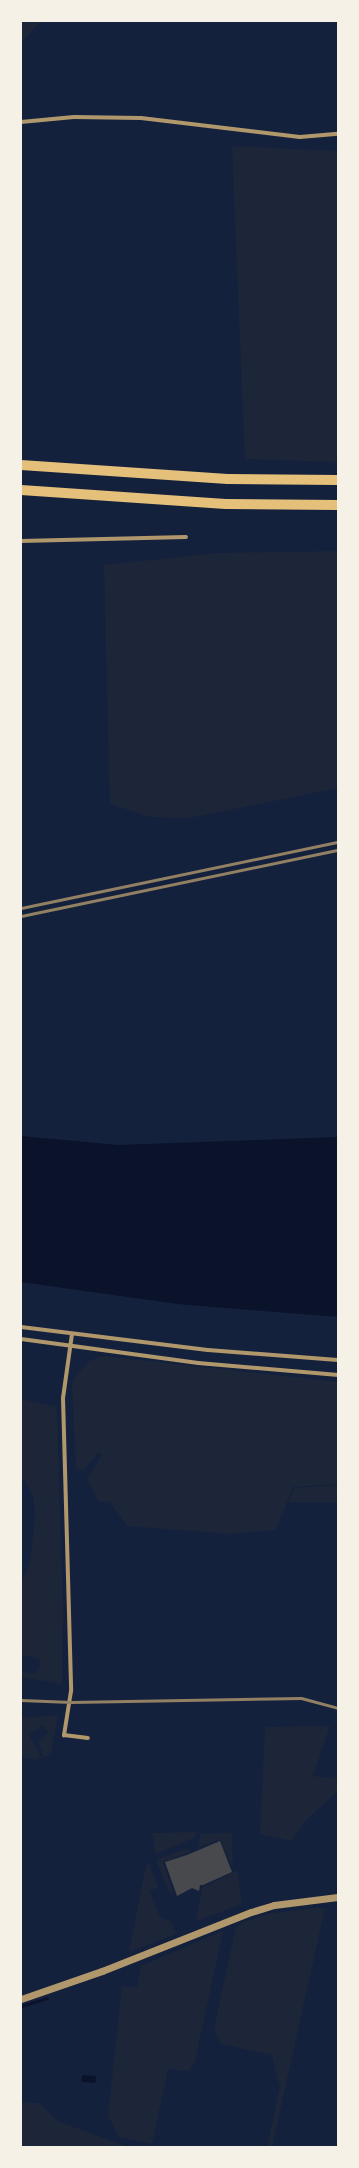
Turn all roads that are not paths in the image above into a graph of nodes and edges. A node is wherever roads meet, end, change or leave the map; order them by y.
1 (21, 122) edge
2 (338, 134) edge
3 (21, 465) edge
4 (338, 480) edge
5 (21, 490) edge
6 (338, 504) edge
7 (186, 537) dead end
8 (21, 541) edge
9 (21, 1327) edge
10 (72, 1334) junction
11 (21, 1338) edge
12 (70, 1346) junction
13 (338, 1360) edge
14 (338, 1375) edge
15 (88, 1738) dead end
16 (338, 1897) edge
17 (21, 1999) edge

1 - 2 street
3 - 4 highway
5 - 6 highway
7 - 8 street
9 - 10 street
10 - 12 street
10 - 13 street
11 - 12 street
12 - 14 street
12 - 15 street
16 - 17 street

